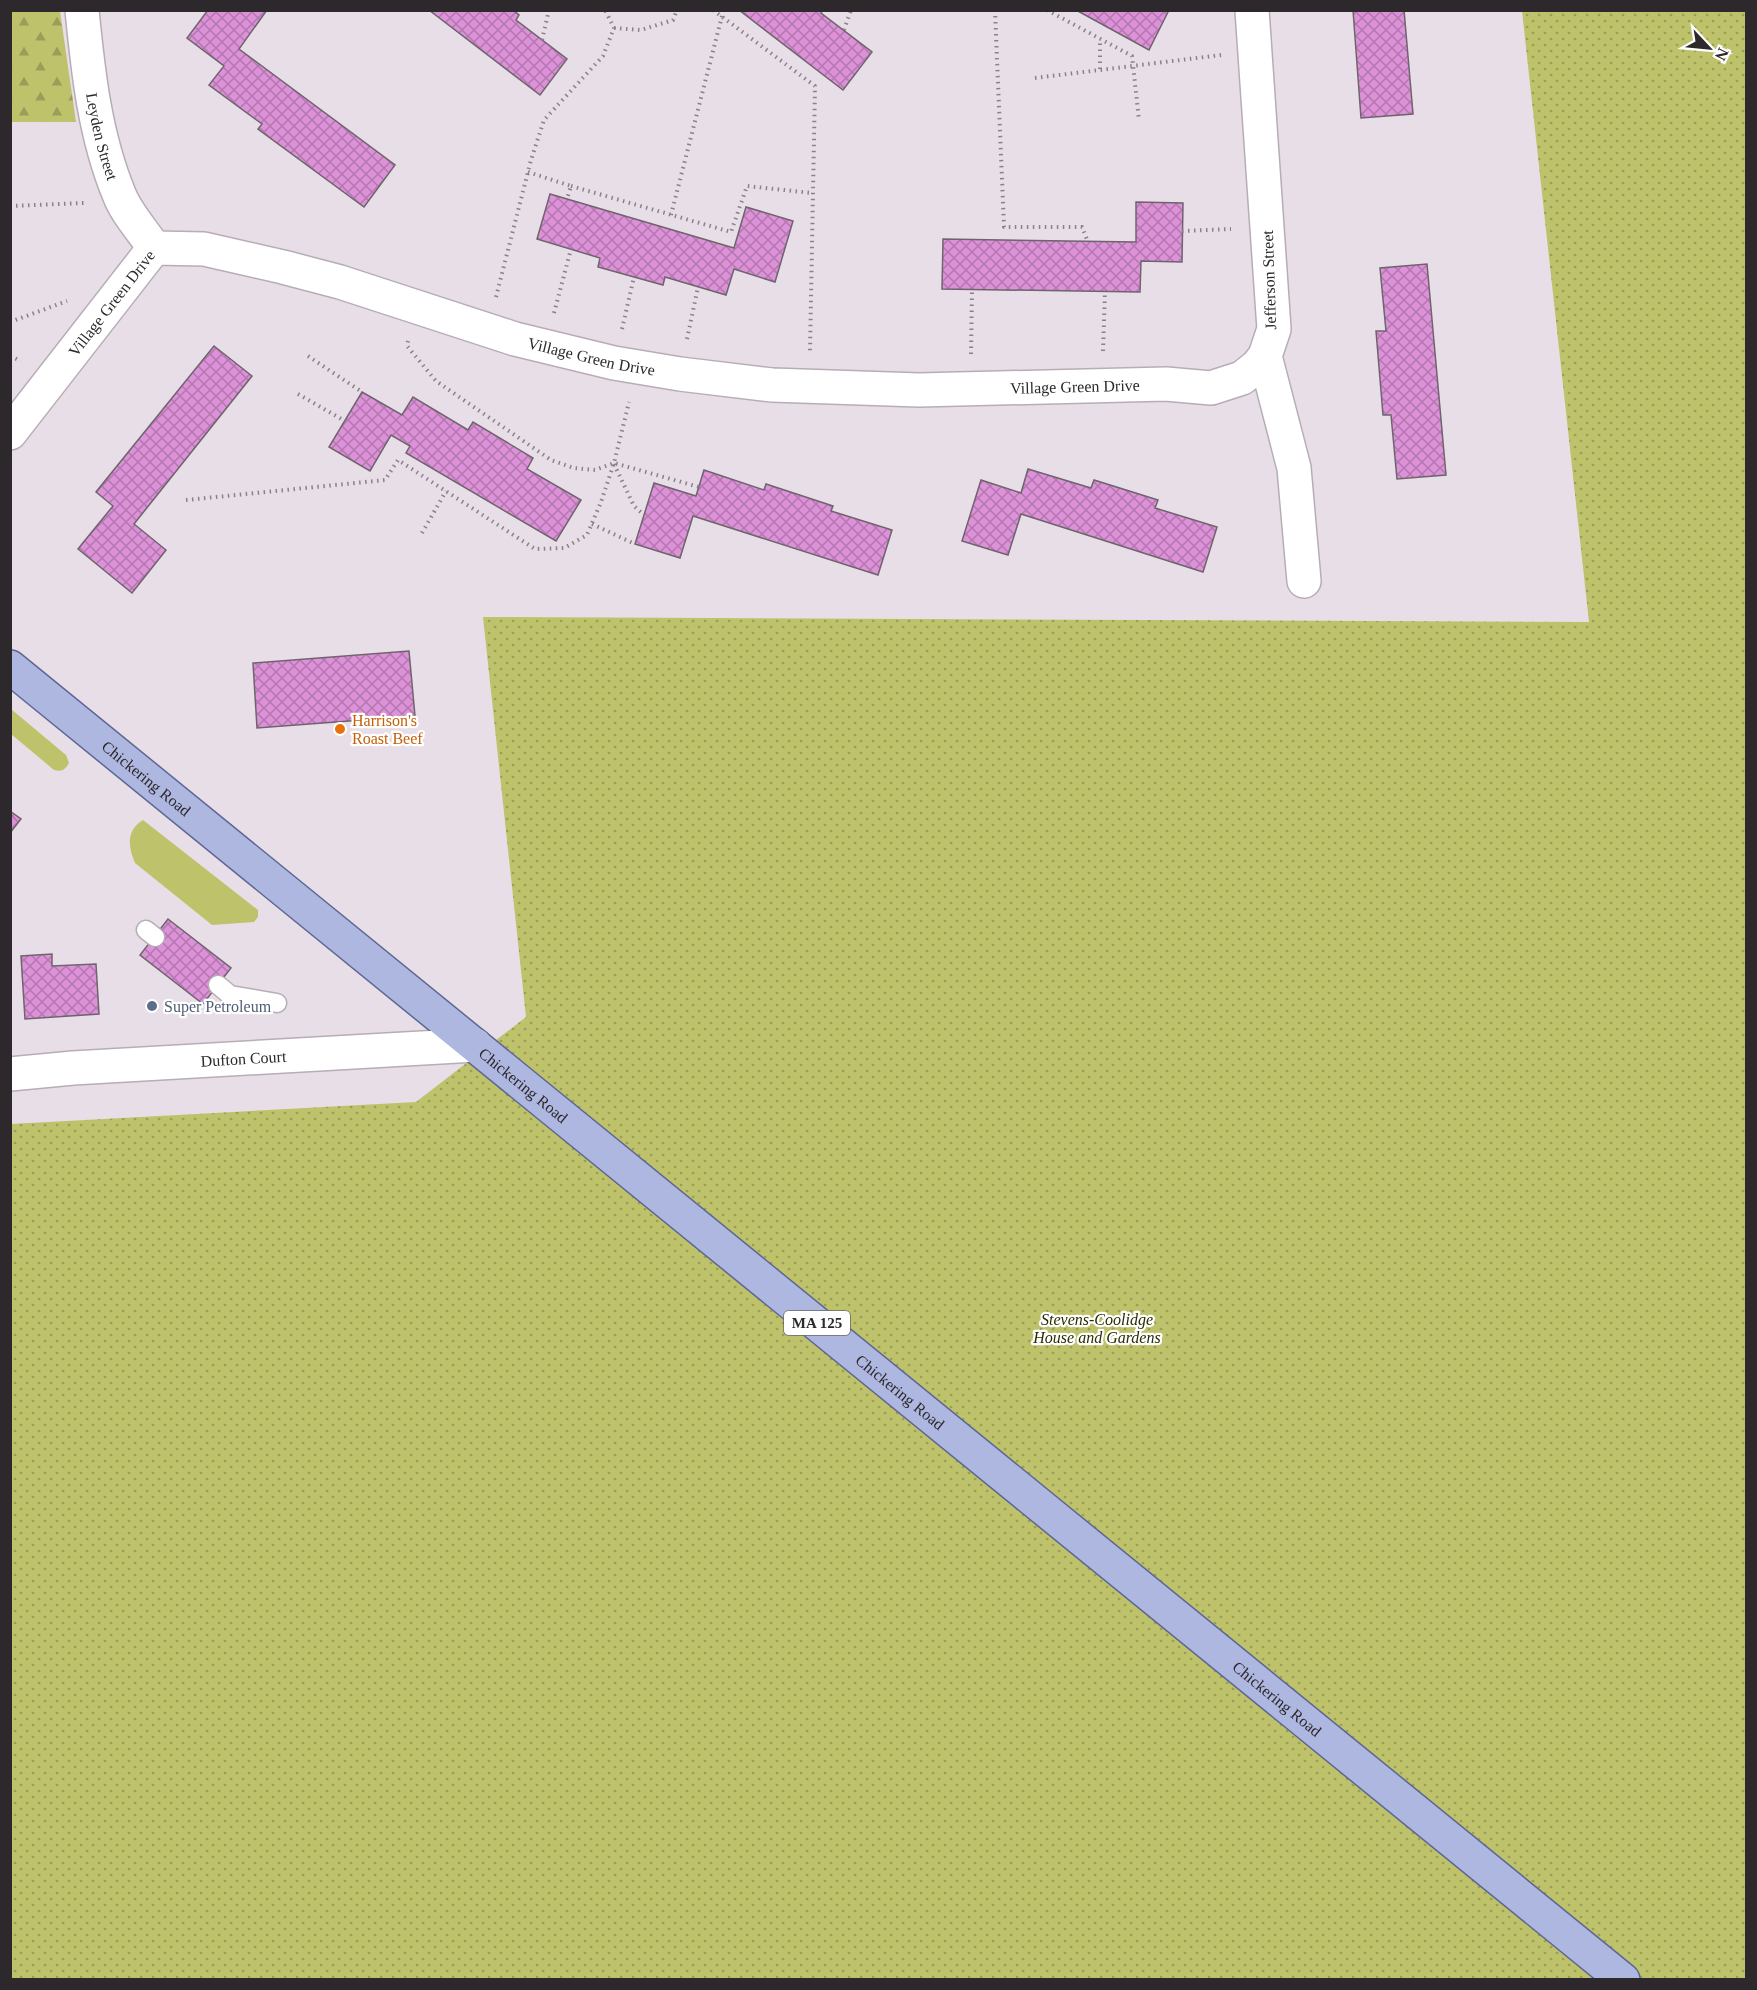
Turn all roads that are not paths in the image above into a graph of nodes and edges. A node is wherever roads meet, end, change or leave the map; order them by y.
1 (82, 10) edge
2 (1252, 10) edge
3 (154, 248) junction
4 (1265, 356) junction
5 (10, 433) edge
6 (1304, 582) dead end
7 (10, 668) edge
8 (218, 985) dead end
9 (277, 1003) dead end
10 (475, 1046) junction
11 (10, 1074) edge
12 (1615, 1977) edge

1 - 3 street, Leyden Street
2 - 4 street, Jefferson Street
3 - 4 street, Village Green Drive
3 - 5 street, Village Green Drive
4 - 6 street
7 - 10 main road, Chickering Road / MA 125
8 - 9 lane
10 - 11 street, Dufton Court
10 - 12 main road, Chickering Road / MA 125

